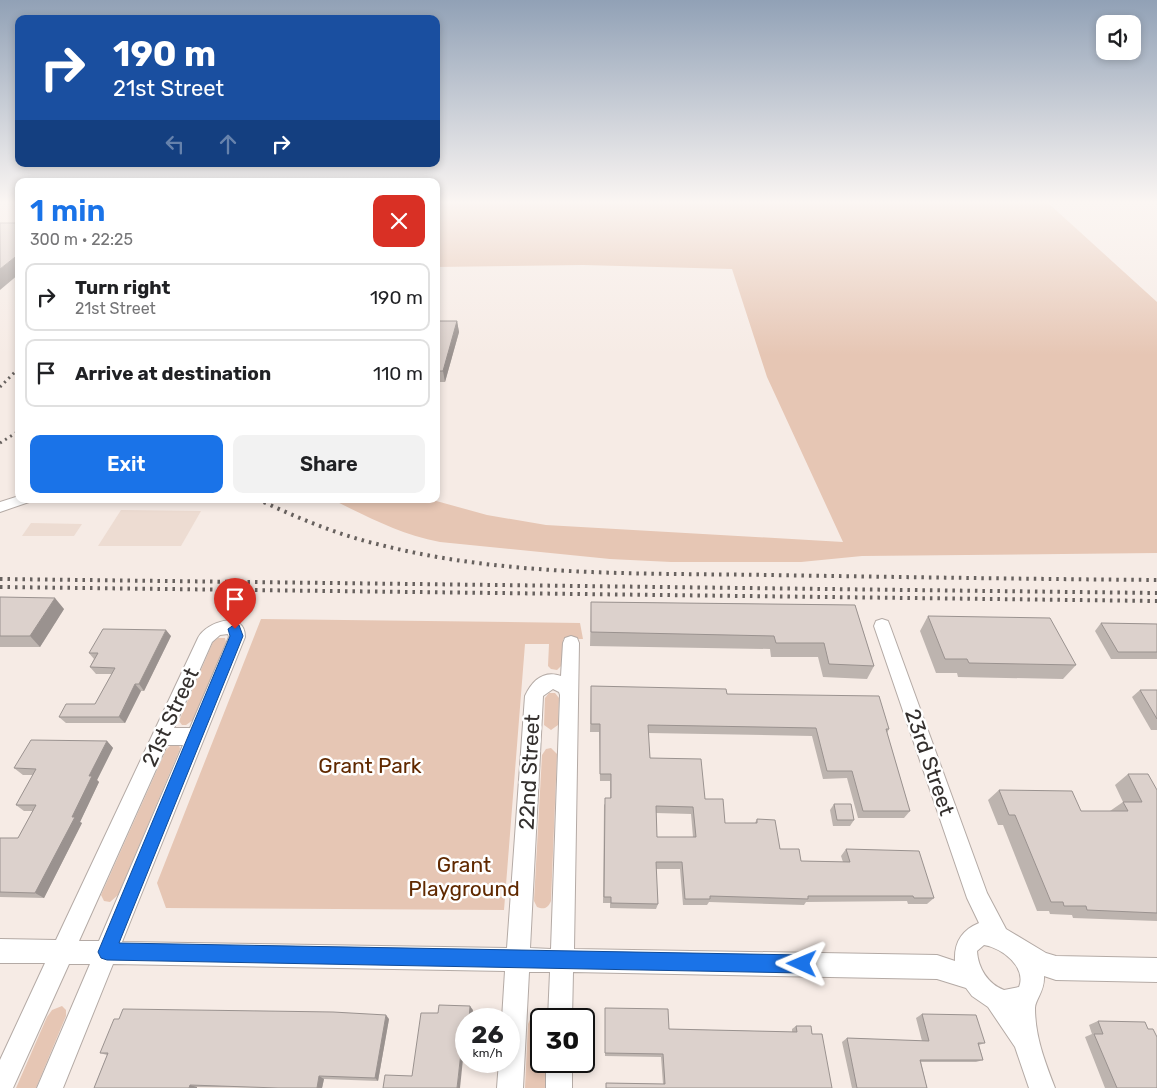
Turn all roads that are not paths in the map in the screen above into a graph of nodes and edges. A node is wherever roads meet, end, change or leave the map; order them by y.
1 (15, 502) edge
2 (0, 507) edge
3 (882, 626) dead end
4 (571, 643) dead end
5 (570, 697) junction
6 (161, 736) junction
7 (196, 737) junction
8 (980, 941) junction
9 (0, 951) edge
10 (62, 952) junction
11 (107, 952) junction
12 (1022, 952) junction
13 (518, 958) junction
14 (562, 959) junction
15 (937, 967) junction
16 (1056, 968) junction
17 (1157, 970) edge
18 (972, 978) junction
19 (1027, 991) junction
20 (996, 999) junction
21 (560, 1008) edge
22 (1027, 1046) junction
23 (559, 1073) edge
24 (0, 1088) edge
25 (50, 1088) edge
26 (510, 1088) edge
27 (559, 1088) edge
28 (1042, 1088) edge

1 - 2 street
3 - 8 street, 23rd Street
4 - 5 street, 22nd Street
5 - 13 street, 22nd Street
5 - 14 street, 22nd Street
6 - 7 street
6 - 7 street, 21st Street
6 - 10 street, 21st Street
7 - 11 street, 21st Street
8 - 12 street
8 - 15 street
8 - 18 street
9 - 10 street
10 - 11 street
10 - 24 street, 21st Street
11 - 13 street
11 - 25 street, 21st Street
12 - 16 street
12 - 19 street
13 - 14 street
13 - 26 street, 22nd Street
14 - 15 street
14 - 21 street, 22nd Street
15 - 18 street
16 - 17 street
16 - 19 street
18 - 20 street
19 - 20 street
19 - 22 street
20 - 22 street
22 - 28 street
23 - 27 street

